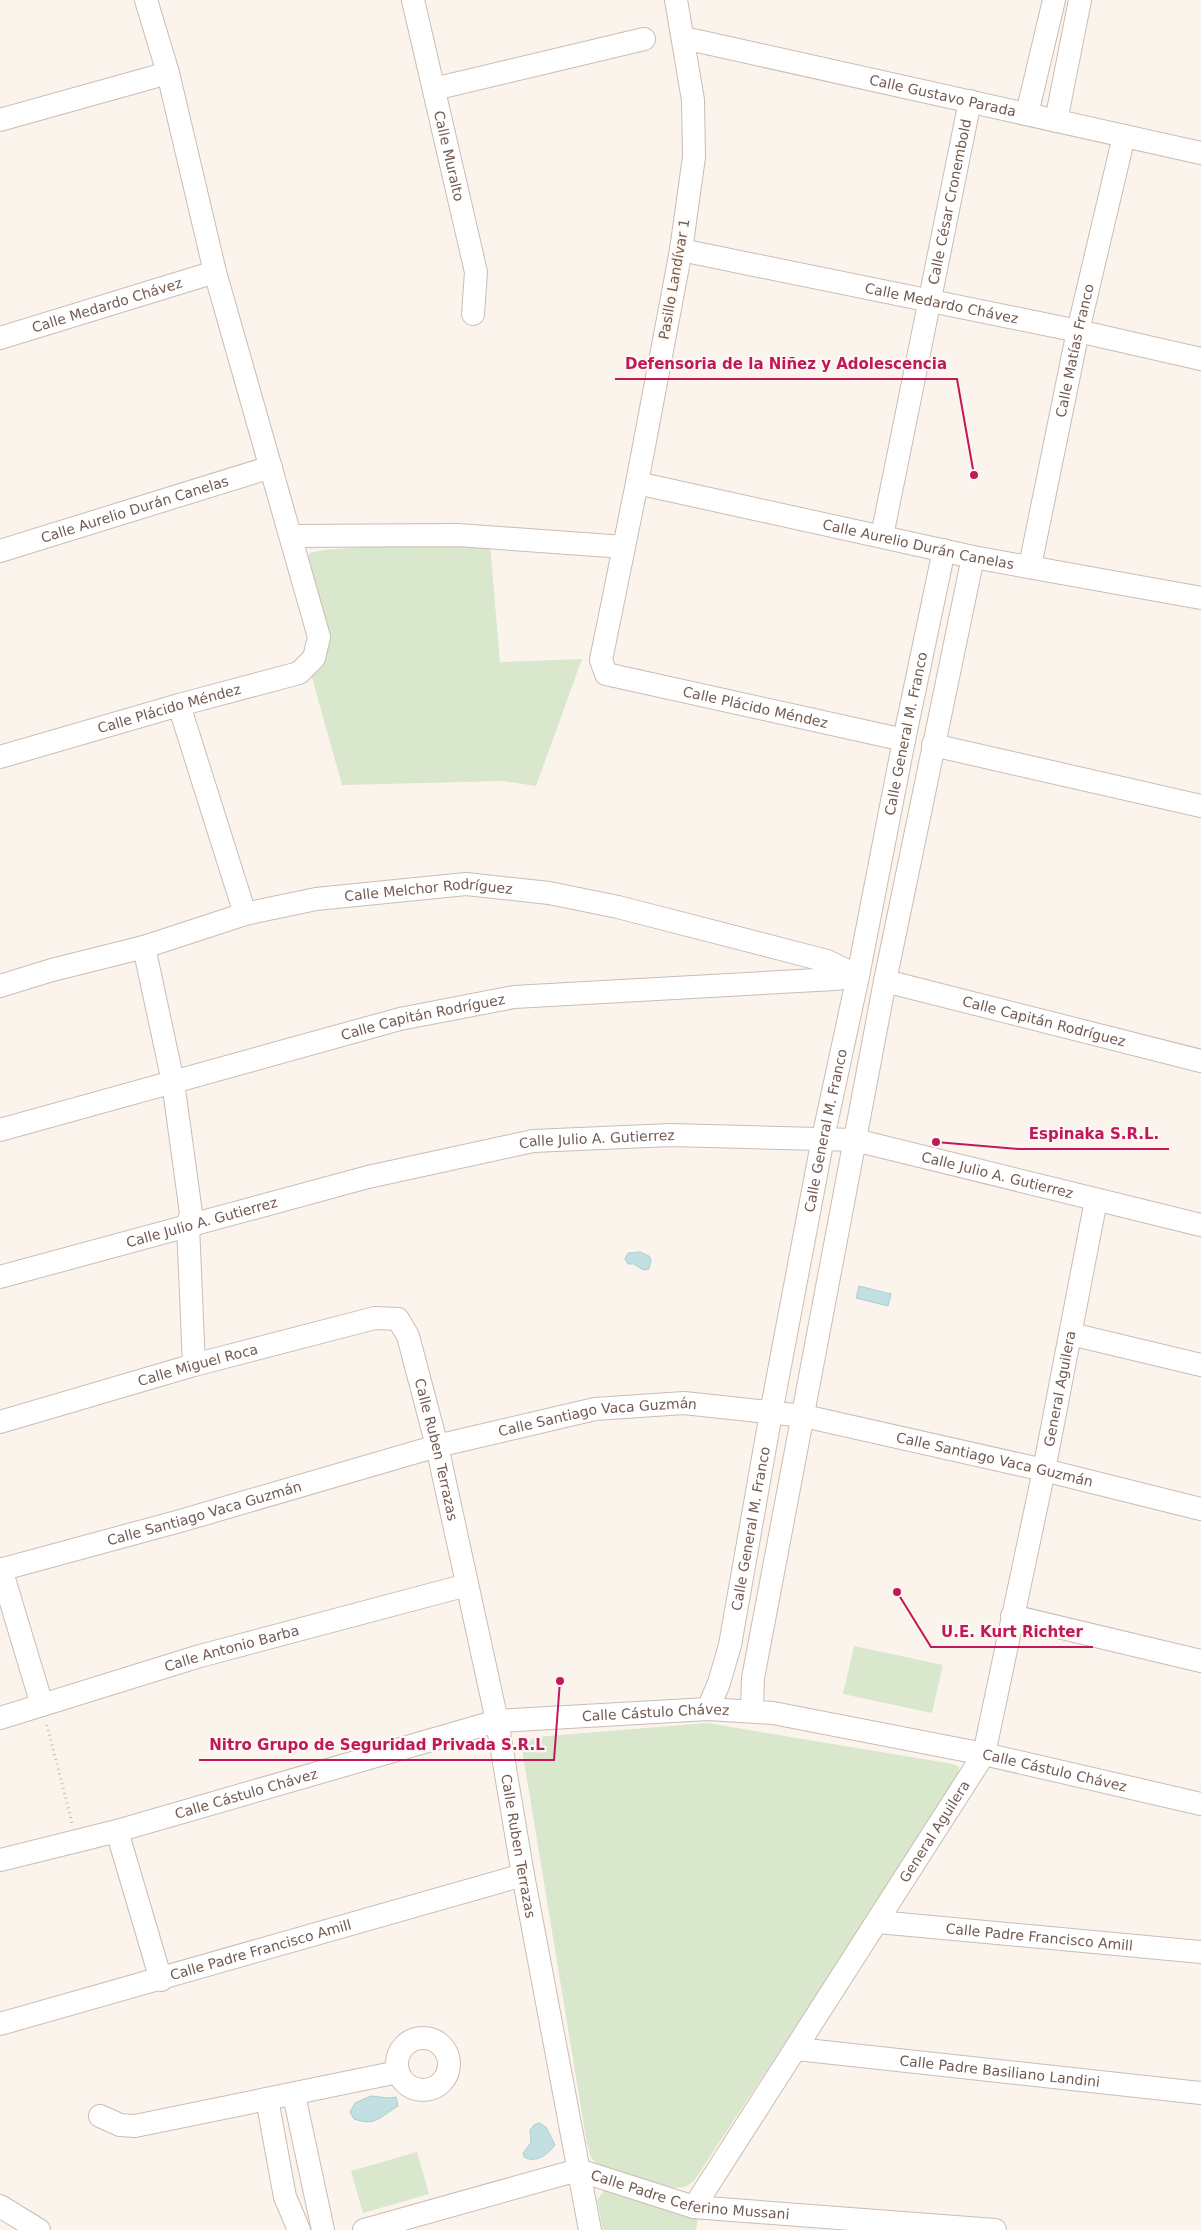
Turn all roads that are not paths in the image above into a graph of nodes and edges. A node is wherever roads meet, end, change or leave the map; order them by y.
1 (146, 0) edge
2 (413, 0) edge
3 (676, 0) edge
4 (1054, 0) edge
5 (1080, 0) edge
6 (684, 38) junction
7 (644, 39) dead end
8 (168, 73) junction
9 (434, 89) junction
10 (970, 102) junction
11 (1027, 114) junction
12 (0, 120) edge
13 (1056, 121) junction
14 (1124, 136) junction
15 (1201, 153) edge
16 (681, 250) junction
17 (214, 272) junction
18 (931, 300) junction
19 (473, 314) dead end
20 (1078, 331) junction
21 (0, 338) edge
22 (1201, 359) edge
23 (271, 467) junction
24 (637, 483) junction
25 (291, 536) junction
26 (882, 536) junction
27 (624, 547) junction
28 (0, 550) edge
29 (944, 550) junction
30 (973, 556) junction
31 (1030, 566) junction
32 (1201, 598) edge
33 (928, 632) junction
34 (956, 637) junction
35 (606, 674) joint
36 (179, 705) junction
37 (904, 740) junction
38 (933, 745) junction
39 (0, 757) edge
40 (1201, 806) edge
41 (245, 914) junction
42 (144, 947) junction
43 (858, 976) junction
44 (886, 981) junction
45 (0, 986) edge
46 (1201, 1060) edge
47 (173, 1082) junction
48 (0, 1130) edge
49 (823, 1138) junction
50 (855, 1140) junction
51 (1096, 1200) junction
52 (188, 1225) junction
53 (1201, 1225) edge
54 (0, 1278) edge
55 (398, 1319) joint
56 (1071, 1334) junction
57 (1201, 1365) edge
58 (194, 1366) junction
59 (771, 1413) junction
60 (804, 1416) junction
61 (0, 1422) edge
62 (437, 1446) junction
63 (1044, 1470) junction
64 (1201, 1508) edge
65 (1, 1569) edge
66 (467, 1585) junction
67 (1012, 1616) junction
68 (1201, 1661) edge
69 (42, 1704) junction
70 (708, 1709) junction
71 (752, 1710) junction
72 (0, 1718) edge
73 (497, 1721) junction
74 (984, 1754) junction
75 (1201, 1804) edge
76 (117, 1831) junction
77 (0, 1860) edge
78 (522, 1875) junction
79 (878, 1922) junction
80 (1201, 1952) edge
81 (161, 1980) junction
82 (0, 2024) edge
83 (797, 2049) junction
84 (398, 2072) dead end
85 (1201, 2093) edge
86 (294, 2095) junction
87 (267, 2099) junction
88 (100, 2116) dead end
89 (578, 2170) junction
90 (0, 2206) edge
91 (694, 2207) junction
92 (929, 2227) edge
93 (323, 2229) edge
94 (39, 2230) edge
95 (299, 2230) edge
96 (364, 2230) edge
97 (590, 2230) edge
98 (995, 2230) edge

1 - 8 street
2 - 9 street, Calle Muralto
3 - 6 street, Pasillo Landívar 1
4 - 11 street
5 - 13 street
6 - 10 street, Calle Gustavo Parada
6 - 16 street, Pasillo Landívar 1
7 - 9 street
8 - 12 street
8 - 17 street
9 - 19 street, Calle Muralto
10 - 11 street, Calle Gustavo Parada
10 - 18 street, Calle César Cronembold
11 - 13 street, Calle Gustavo Parada
13 - 14 street, Calle Gustavo Parada
14 - 15 street, Calle Gustavo Parada
14 - 20 street, Calle Matías Franco
16 - 18 street, Calle Medardo Chávez
16 - 24 street, Pasillo Landívar 1
17 - 21 street, Calle Medardo Chávez
17 - 23 street
18 - 20 street, Calle Medardo Chávez
18 - 26 street, Calle César Cronembold
20 - 22 street, Calle Medardo Chávez
20 - 31 street, Calle Matías Franco
23 - 25 street
23 - 28 street, Calle Aurelio Durán Canelas
24 - 26 street, Calle Aurelio Durán Canelas
24 - 27 street, Pasillo Landívar 1
25 - 27 street
25 - 36 street, Calle Plácido Méndez
26 - 29 street, Calle Aurelio Durán Canelas
27 - 35 street, Pasillo Landívar 1
29 - 30 street, Calle Aurelio Durán Canelas
29 - 33 street, Calle General M. Franco
30 - 31 street, Calle Aurelio Durán Canelas
30 - 34 street, Calle General M. Franco
31 - 32 street, Calle Aurelio Durán Canelas
33 - 34 street
33 - 37 street, Calle General M. Franco
34 - 38 street, Calle General M. Franco
35 - 37 street, Calle Plácido Méndez
36 - 39 street, Calle Plácido Méndez
36 - 41 street
37 - 43 street, Calle General M. Franco
38 - 40 street
38 - 44 street, Calle General M. Franco
41 - 42 street, Calle Melchor Rodríguez
41 - 43 street, Calle Melchor Rodríguez
42 - 45 street, Calle Melchor Rodríguez
42 - 47 street
43 - 47 street, Calle Capitán Rodríguez
43 - 49 street, Calle General M. Franco
44 - 46 street, Calle Capitán Rodríguez
44 - 50 street, Calle General M. Franco
47 - 48 street, Calle Capitán Rodríguez
47 - 52 street
49 - 50 street, Calle Julio A. Gutierrez
49 - 52 street, Calle Julio A. Gutierrez
49 - 59 street, Calle General M. Franco
50 - 51 street, Calle Julio A. Gutierrez
50 - 60 street, Calle General M. Franco
51 - 53 street, Calle Julio A. Gutierrez
51 - 56 street, General Aguilera
52 - 54 street, Calle Julio A. Gutierrez
52 - 58 street
55 - 58 street, Calle Miguel Roca
55 - 62 street, Calle Ruben Terrazas
56 - 57 street
56 - 63 street, General Aguilera
58 - 61 street, Calle Miguel Roca
59 - 60 street, Calle Santiago Vaca Guzmán
59 - 62 street, Calle Santiago Vaca Guzmán
59 - 70 street, Calle General M. Franco
60 - 63 street, Calle Santiago Vaca Guzmán
60 - 71 street, Calle General M. Franco
62 - 65 street, Calle Santiago Vaca Guzmán
62 - 66 street, Calle Ruben Terrazas
63 - 64 street, Calle Santiago Vaca Guzmán
63 - 67 street, General Aguilera
65 - 69 street
66 - 69 street, Calle Antonio Barba
66 - 73 street, Calle Ruben Terrazas
67 - 68 street
67 - 74 street, General Aguilera
69 - 72 street, Calle Antonio Barba
70 - 71 street, Calle Cástulo Chávez
70 - 73 street, Calle Cástulo Chávez
71 - 74 street, Calle Cástulo Chávez
73 - 76 street, Calle Cástulo Chávez
73 - 78 street, Calle Ruben Terrazas
74 - 75 street, Calle Cástulo Chávez
74 - 79 street, General Aguilera
76 - 77 street, Calle Cástulo Chávez
76 - 81 street
78 - 81 street, Calle Padre Francisco Amill
78 - 89 street, Calle Ruben Terrazas
79 - 80 street, Calle Padre Francisco Amill
79 - 83 street, General Aguilera
81 - 82 street, Calle Padre Francisco Amill
83 - 85 street, Calle Padre Basiliano Landini
83 - 91 street, General Aguilera
84 - 86 street
86 - 87 street
86 - 93 street
87 - 88 street
87 - 95 street
89 - 91 street, Calle Padre Ceferino Mussani
89 - 96 street, Calle Padre Ceferino Mussani
89 - 97 street, Calle Ruben Terrazas
90 - 94 street
91 - 92 street, Calle Padre Ceferino Mussani
92 - 98 street, Calle Padre Ceferino Mussani

